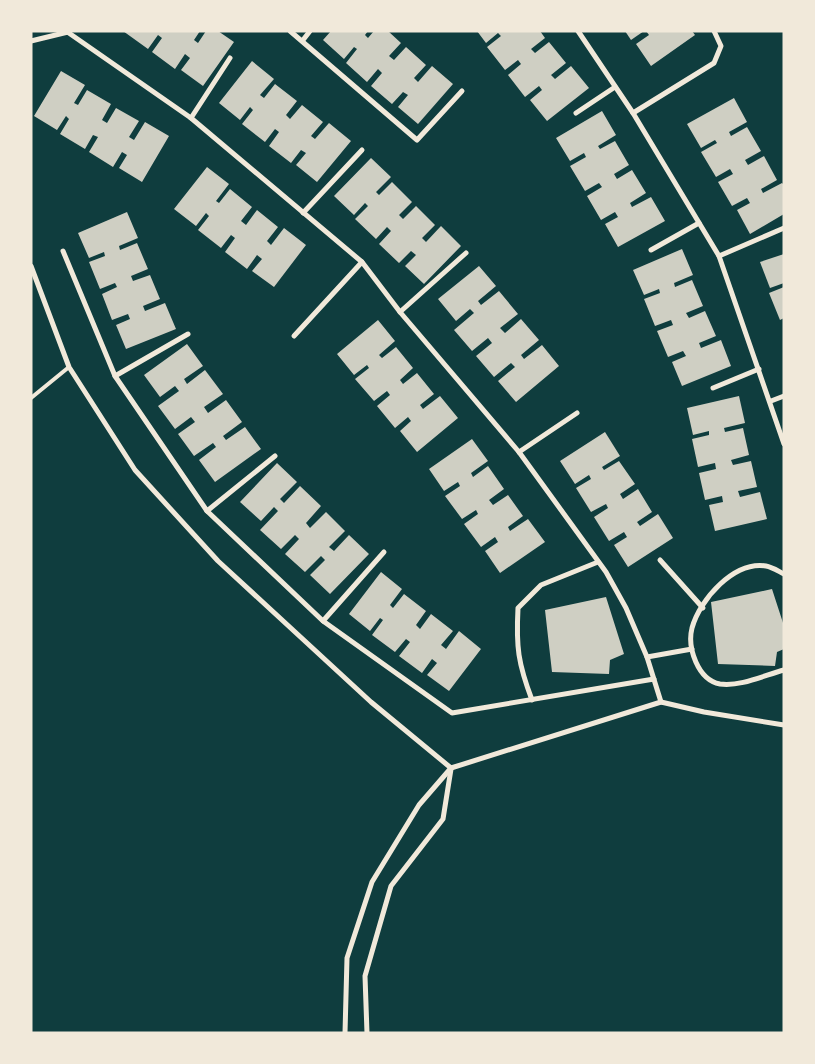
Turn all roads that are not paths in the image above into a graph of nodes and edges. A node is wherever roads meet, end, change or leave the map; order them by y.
1 (290, 31) edge
2 (310, 31) edge
3 (578, 31) edge
4 (714, 31) edge
5 (67, 32) edge
6 (302, 40) junction
7 (31, 41) edge
8 (230, 58) dead end
9 (615, 87) junction
10 (462, 91) dead end
11 (576, 113) dead end
12 (632, 114) junction
13 (191, 118) junction
14 (362, 150) dead end
15 (303, 213) junction
16 (699, 223) junction
17 (784, 228) edge
18 (651, 250) dead end
19 (62, 251) dead end
20 (466, 253) dead end
21 (719, 256) junction
22 (362, 262) junction
23 (31, 266) edge
24 (400, 312) junction
25 (188, 334) dead end
26 (294, 336) dead end
27 (69, 367) junction
28 (759, 370) junction
29 (115, 376) junction
30 (713, 388) dead end
31 (784, 396) edge
32 (31, 398) edge
33 (771, 401) junction
34 (577, 413) dead end
35 (784, 444) edge
36 (519, 452) junction
37 (275, 456) dead end
38 (207, 511) junction
39 (384, 552) dead end
40 (660, 560) dead end
41 (598, 562) junction
42 (784, 574) edge
43 (703, 608) junction
44 (323, 621) junction
45 (692, 650) junction
46 (647, 657) junction
47 (784, 670) edge
48 (654, 679) junction
49 (532, 700) junction
50 (661, 702) junction
51 (784, 725) edge
52 (451, 768) junction
53 (345, 1033) edge
54 (367, 1033) edge

1 - 6 street
2 - 6 street
3 - 9 street
4 - 12 street
5 - 7 street
5 - 13 street
6 - 10 street
8 - 13 street
9 - 11 street
9 - 12 street
12 - 16 street
13 - 15 street
14 - 15 street
15 - 22 street
16 - 18 street
16 - 21 street
17 - 21 street
19 - 29 street
20 - 24 street
21 - 28 street
22 - 24 street
22 - 26 street
23 - 27 street
24 - 36 street
25 - 29 street
27 - 32 lane
27 - 52 street
28 - 30 street
28 - 33 street
29 - 38 street
31 - 33 street
33 - 35 street
34 - 36 street
36 - 41 street
37 - 38 street
38 - 44 street
39 - 44 street
40 - 43 street
41 - 46 street
41 - 49 street
42 - 43 street
43 - 45 street
44 - 49 street
45 - 46 street
45 - 47 street
46 - 48 street
48 - 49 street
48 - 50 street
50 - 51 street
50 - 52 street
52 - 53 street
52 - 54 street

